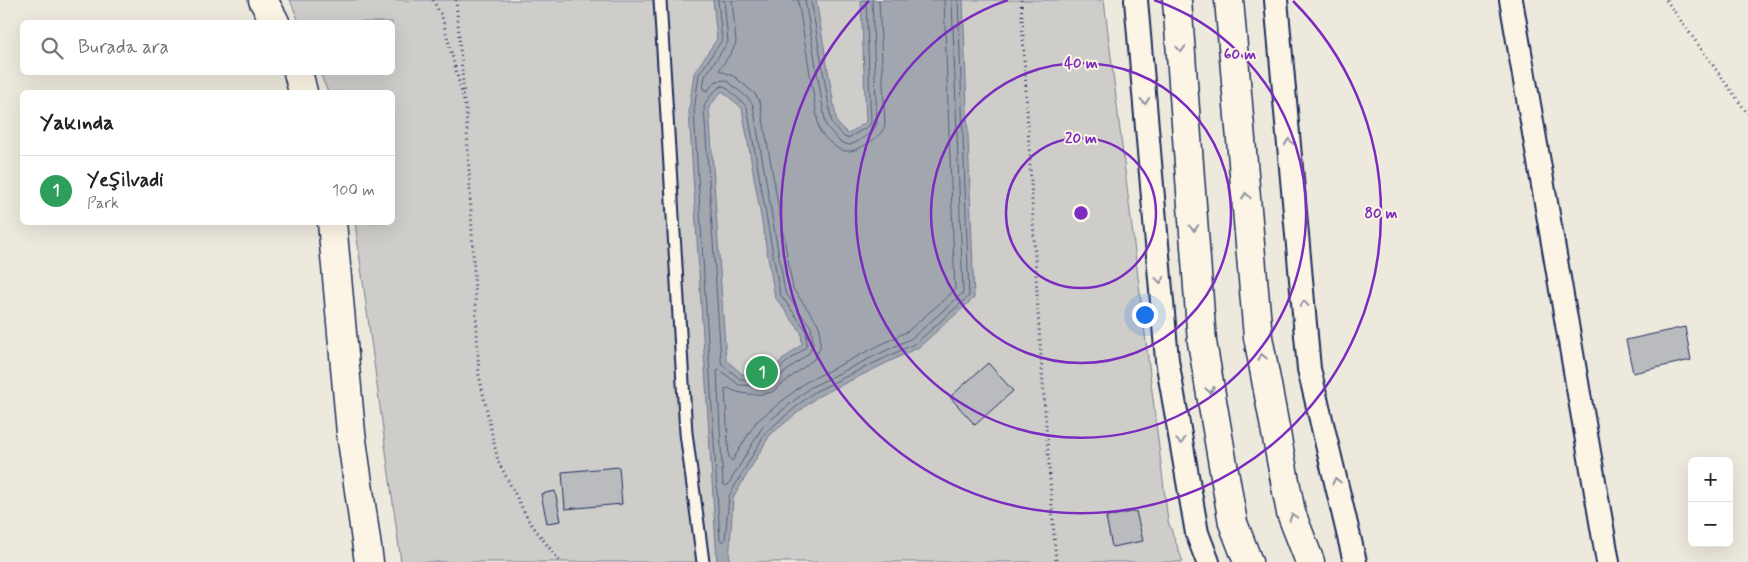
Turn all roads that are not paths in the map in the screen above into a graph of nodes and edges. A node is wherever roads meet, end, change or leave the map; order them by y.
1 (263, 0) edge
2 (660, 0) edge
3 (1136, 0) edge
4 (1177, 0) edge
5 (1229, 0) edge
6 (1276, 0) edge
7 (1511, 0) edge
8 (274, 20) edge
9 (299, 75) edge
10 (302, 90) edge
11 (332, 225) edge
12 (369, 562) edge
13 (703, 562) edge
14 (1208, 562) edge
15 (1248, 562) edge
16 (1310, 562) edge
17 (1355, 562) edge
18 (1608, 562) edge

1 - 8 main road
2 - 13 lane
3 -> 14 street
4 -> 15 main road
16 -> 5 main road
17 -> 6 street
7 - 18 street
9 - 10 main road
11 - 12 main road

